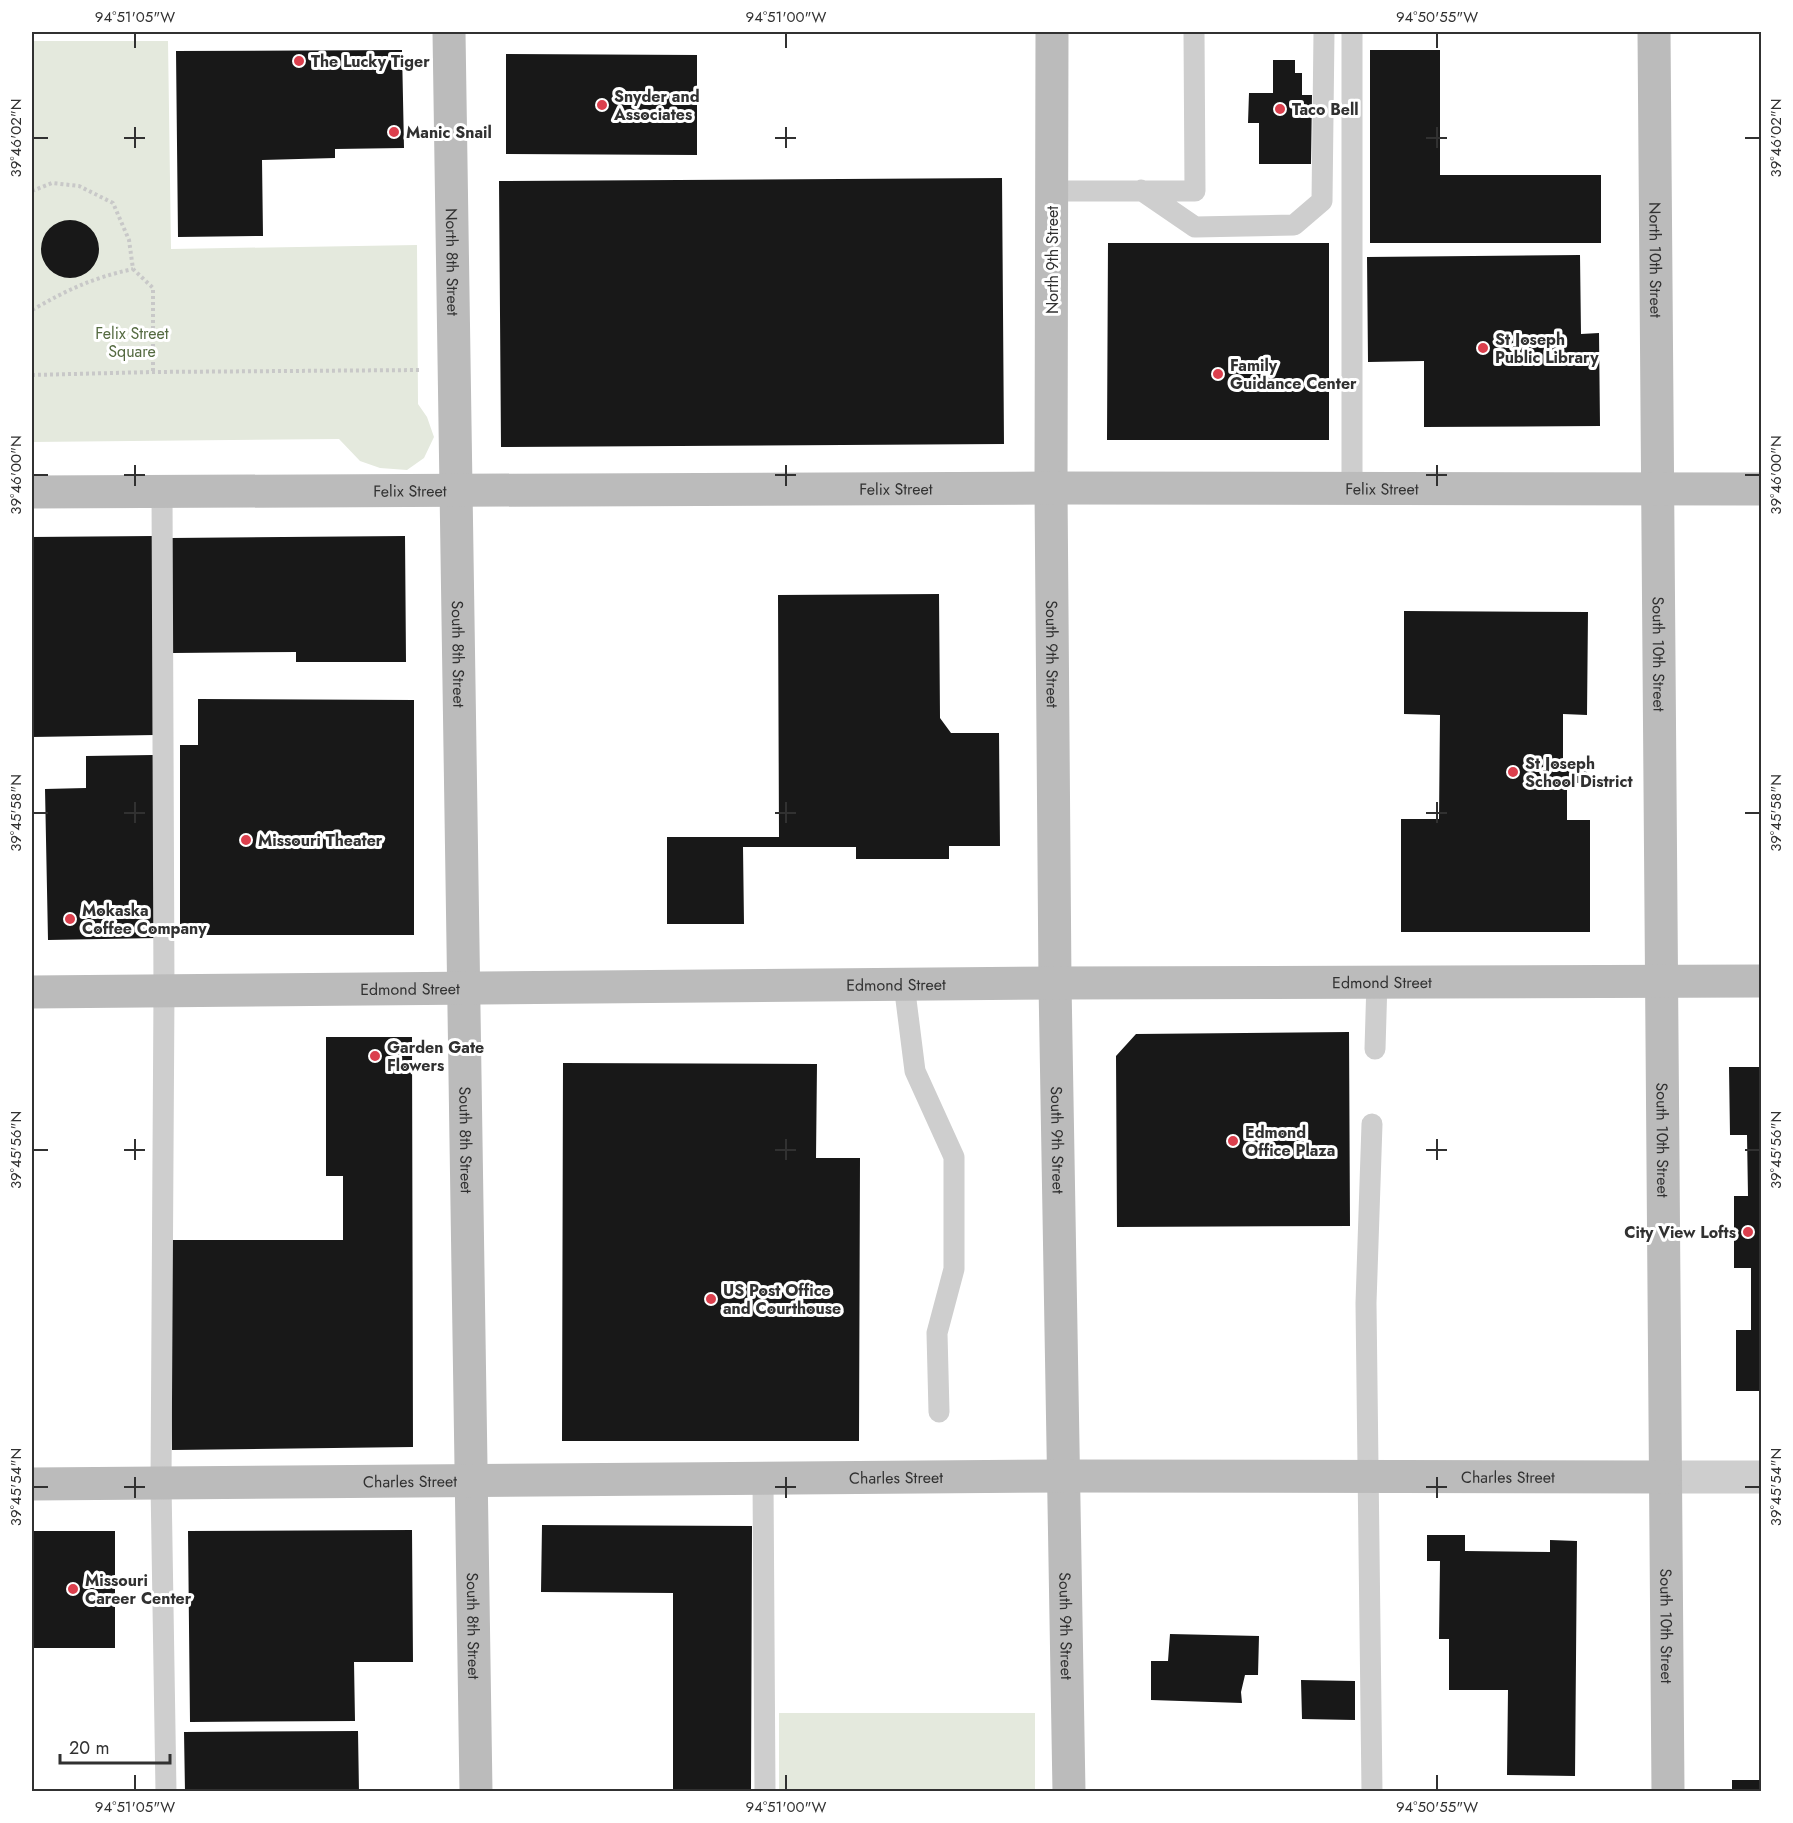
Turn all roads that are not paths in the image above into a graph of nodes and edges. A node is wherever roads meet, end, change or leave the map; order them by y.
1 (449, 32) edge
2 (1052, 32) edge
3 (1194, 32) edge
4 (1324, 32) edge
5 (1352, 32) edge
6 (1654, 32) edge
7 (1141, 190) junction
8 (1052, 191) junction
9 (1051, 488) junction
10 (1352, 489) junction
11 (1657, 489) junction
12 (1761, 489) edge
13 (456, 490) junction
14 (162, 491) junction
15 (32, 492) edge
16 (1660, 980) junction
17 (1377, 981) junction
18 (1761, 981) edge
19 (1054, 983) junction
20 (904, 984) junction
21 (464, 989) junction
22 (164, 991) junction
23 (32, 992) edge
24 (1375, 1050) dead end
25 (1372, 1124) dead end
26 (939, 1412) dead end
27 (1064, 1476) junction
28 (1367, 1477) junction
29 (1665, 1477) junction
30 (1761, 1477) edge
31 (763, 1478) junction
32 (472, 1480) junction
33 (161, 1483) junction
34 (32, 1484) edge
35 (166, 1791) edge
36 (476, 1791) edge
37 (765, 1791) edge
38 (1069, 1791) edge
39 (1372, 1791) edge
40 (1668, 1791) edge

1 - 13 main road, North 8th Street
2 - 8 main road, North 9th Street
3 - 7 lane
4 - 7 lane
5 - 10 lane
6 - 11 main road, North 10th Street
7 - 8 lane
8 - 9 main road, North 9th Street
9 - 10 main road, Felix Street
9 - 13 main road, Felix Street
9 - 19 main road, South 9th Street
10 - 11 main road, Felix Street
11 - 12 main road, Felix Street
11 - 16 main road, South 10th Street
13 - 14 main road, Felix Street
13 - 21 main road, South 8th Street
14 - 15 main road, Felix Street
14 - 22 lane
16 - 17 main road, Edmond Street
16 - 18 main road, Edmond Street
16 - 29 main road, South 10th Street
17 - 19 main road, Edmond Street
17 - 24 lane
19 - 20 main road, Edmond Street
19 - 27 main road, South 9th Street
20 - 21 main road, Edmond Street
20 - 26 lane
21 - 22 main road, Edmond Street
21 - 32 main road, South 8th Street
22 - 23 main road, Edmond Street
22 - 33 lane
25 - 28 lane
27 - 28 main road, Charles Street
27 - 31 main road, Charles Street
27 - 38 main road, South 9th Street
28 - 29 main road, Charles Street
28 - 39 lane
29 - 30 street, Charles Street
29 - 40 main road, South 10th Street
31 - 32 main road, Charles Street
31 - 37 lane
32 - 33 main road, Charles Street
32 - 36 main road, South 8th Street
33 - 34 main road, Charles Street
33 - 35 lane

